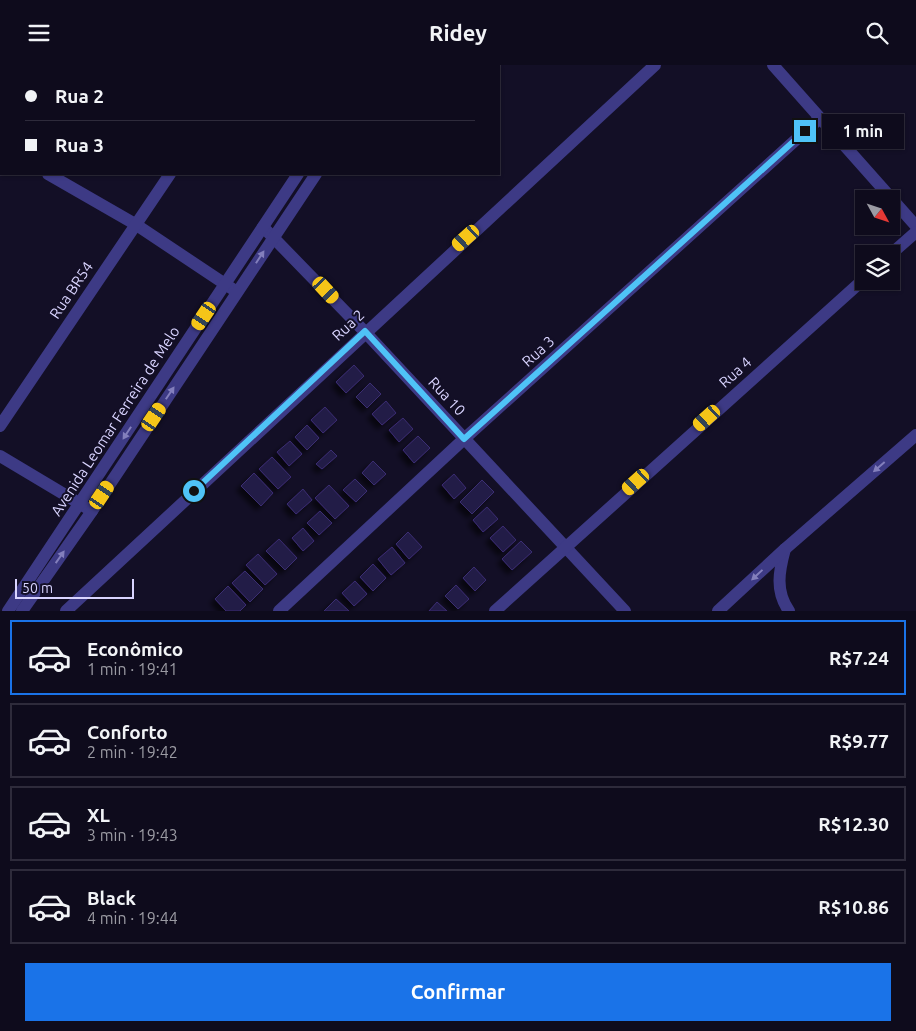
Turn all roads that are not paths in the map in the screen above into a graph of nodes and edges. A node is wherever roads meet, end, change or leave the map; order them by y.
1 (654, 65) edge
2 (773, 65) edge
3 (820, 118) junction
4 (50, 175) edge
5 (169, 175) edge
6 (297, 175) edge
7 (315, 175) edge
8 (135, 224) junction
9 (916, 226) edge
10 (263, 227) junction
11 (916, 232) edge
12 (274, 235) junction
13 (900, 246) edge
14 (224, 285) junction
15 (855, 287) edge
16 (237, 292) junction
17 (365, 331) junction
18 (0, 426) edge
19 (916, 435) edge
20 (464, 439) junction
21 (0, 456) edge
22 (80, 505) junction
23 (92, 511) junction
24 (565, 545) junction
25 (785, 549) junction
26 (8, 611) edge
27 (22, 611) edge
28 (66, 611) edge
29 (279, 611) edge
30 (494, 611) edge
31 (625, 611) edge
32 (718, 611) edge
33 (789, 611) edge

1 - 17 street, Rua 2
2 - 3 street
3 - 9 street
3 - 20 street, Rua 3
4 - 8 street
5 - 8 street, Rua BR54
6 - 10 street, Avenida Leomar Ferreira de Melo
7 - 12 street, Avenida Leomar Ferreira de Melo
8 - 14 street
8 - 18 street, Rua BR54
10 - 12 street, Rua 10
10 - 14 street, Avenida Leomar Ferreira de Melo
11 - 13 street
16 -> 12 street, Avenida Leomar Ferreira de Melo
12 - 17 street, Rua 10
14 - 16 street
14 -> 22 street, Avenida Leomar Ferreira de Melo
15 - 24 street, Rua 4
23 -> 16 street, Avenida Leomar Ferreira de Melo
17 - 20 street, Rua 10
17 - 28 street, Rua 2
19 -> 25 street
20 - 24 street, Rua 10
20 - 29 street, Rua 3
21 - 22 street
22 - 23 street
22 - 26 street, Avenida Leomar Ferreira de Melo
27 -> 23 street, Avenida Leomar Ferreira de Melo
24 - 30 street, Rua 4
24 - 31 street, Rua 10
25 -> 32 street
25 - 33 street

